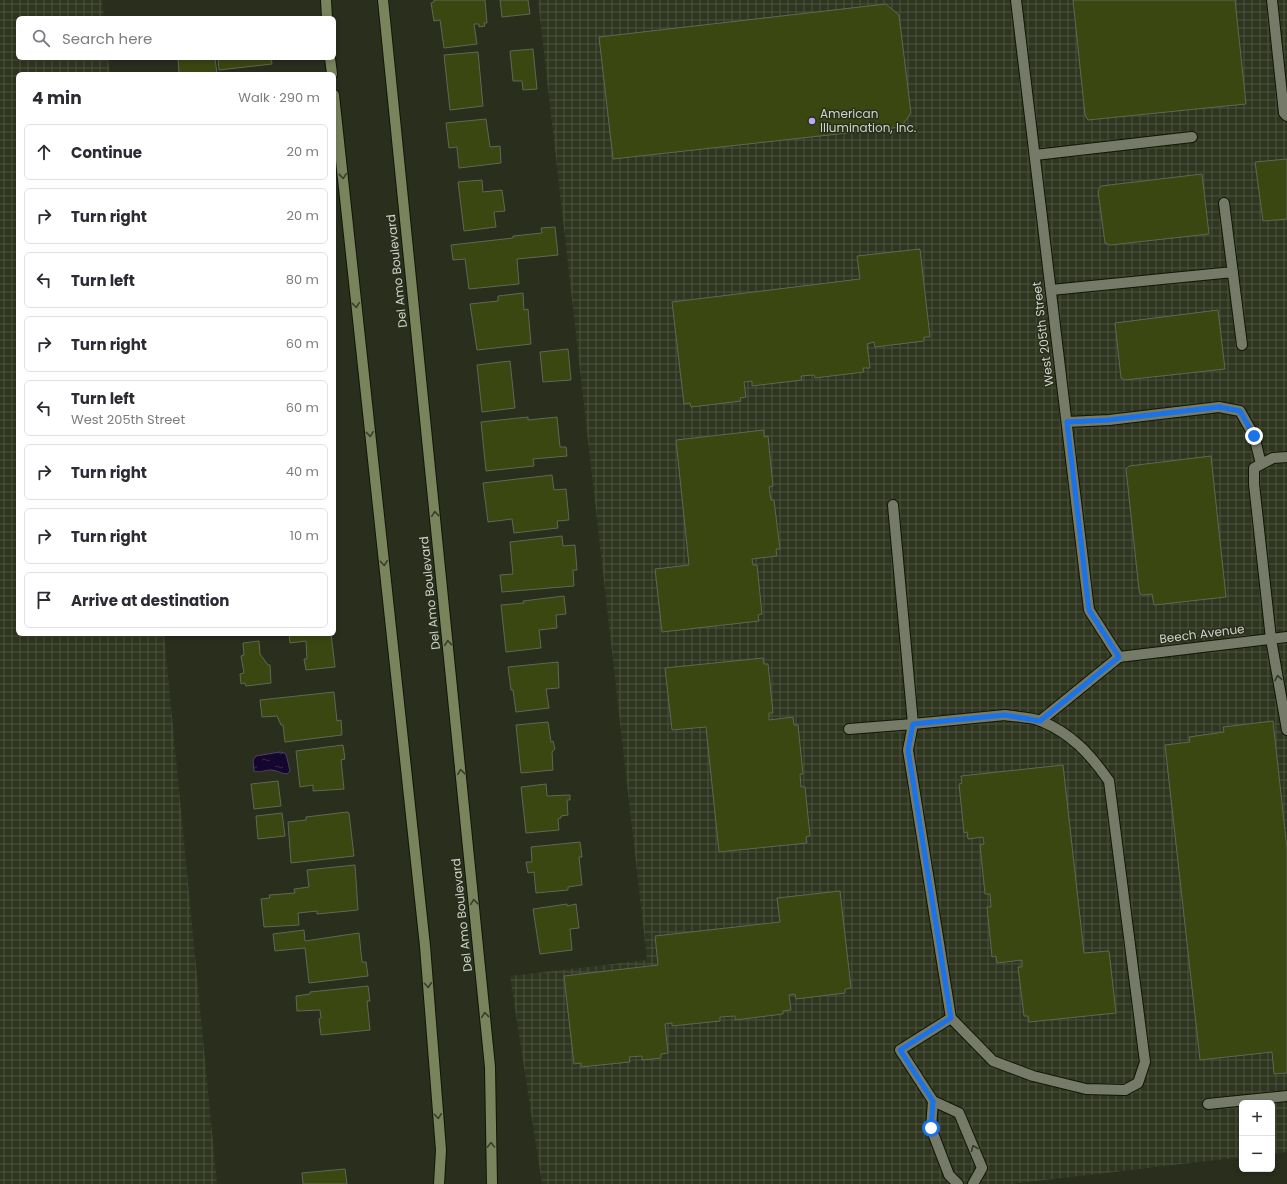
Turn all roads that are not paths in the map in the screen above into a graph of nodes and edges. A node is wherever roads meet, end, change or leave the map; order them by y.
1 (326, 0) edge
2 (383, 0) edge
3 (1016, 0) edge
4 (1272, 0) edge
5 (327, 16) edge
6 (330, 60) edge
7 (332, 72) edge
8 (336, 114) edge
9 (1287, 116) edge
10 (1192, 137) dead end
11 (1035, 155) junction
12 (1224, 203) dead end
13 (1233, 272) junction
14 (1051, 290) junction
15 (1242, 345) dead end
16 (1067, 422) junction
17 (1287, 457) edge
18 (1261, 464) junction
19 (893, 505) dead end
20 (1287, 637) edge
21 (1271, 639) junction
22 (1119, 657) junction
23 (1040, 721) junction
24 (913, 724) junction
25 (849, 729) dead end
26 (1287, 730) edge
27 (951, 1018) junction
28 (1287, 1096) edge
29 (933, 1101) junction
30 (1208, 1104) dead end
31 (438, 1184) edge
32 (492, 1184) edge
33 (958, 1184) edge
34 (974, 1184) edge

1 - 5 main road
32 -> 2 main road, Del Amo Boulevard
3 - 11 street, West 205th Street
4 - 9 street
6 - 7 main road
8 -> 31 main road
10 - 11 street
11 - 14 street, West 205th Street
12 - 13 street
13 - 14 street
13 - 15 street
14 - 16 street, West 205th Street
16 - 18 street
16 - 22 street, West 205th Street
17 - 18 street
18 - 21 street
19 - 24 street
20 - 21 street, Beech Avenue
21 - 22 street, Beech Avenue
26 -> 21 street
22 - 23 street
23 - 24 street
23 - 27 street
24 - 25 street
24 - 27 street
27 - 29 street
28 - 30 street
29 - 33 street
34 -> 29 street

